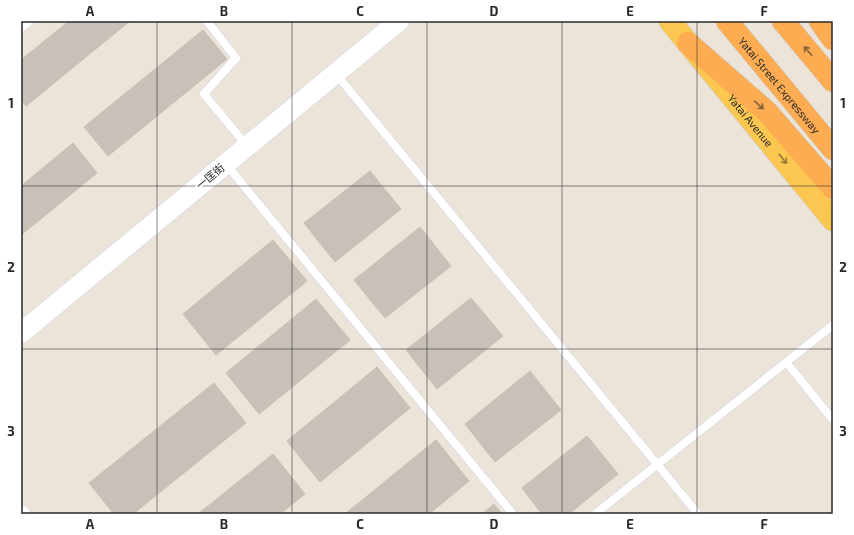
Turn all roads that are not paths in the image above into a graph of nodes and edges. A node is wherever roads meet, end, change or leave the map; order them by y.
1 (30, 21) edge
2 (207, 21) edge
3 (399, 21) edge
4 (670, 21) edge
5 (727, 21) edge
6 (783, 21) edge
7 (820, 21) edge
8 (21, 28) edge
9 (833, 39) edge
10 (688, 43) junction
11 (336, 73) junction
12 (833, 81) edge
13 (247, 146) junction
14 (833, 149) edge
15 (225, 163) junction
16 (833, 188) edge
17 (833, 220) edge
18 (833, 325) edge
19 (21, 332) edge
20 (786, 362) junction
21 (833, 420) edge
22 (657, 464) junction
23 (513, 514) edge
24 (595, 514) edge
25 (698, 514) edge

1 - 8 lane
2 - 13 lane
3 - 11 street, 一匡街
4 - 10 main road, Yatai Avenue
5 - 14 highway, Yatai Street Expressway
12 -> 6 highway
7 - 9 highway
10 -> 16 highway
10 -> 17 main road, Yatai Avenue
11 - 13 street, 一匡街
11 - 22 lane
13 - 15 street, 一匡街
15 - 19 street, 一匡街
15 - 23 lane
18 - 20 lane
20 - 21 lane
20 - 22 lane
22 - 24 lane
22 - 25 lane

